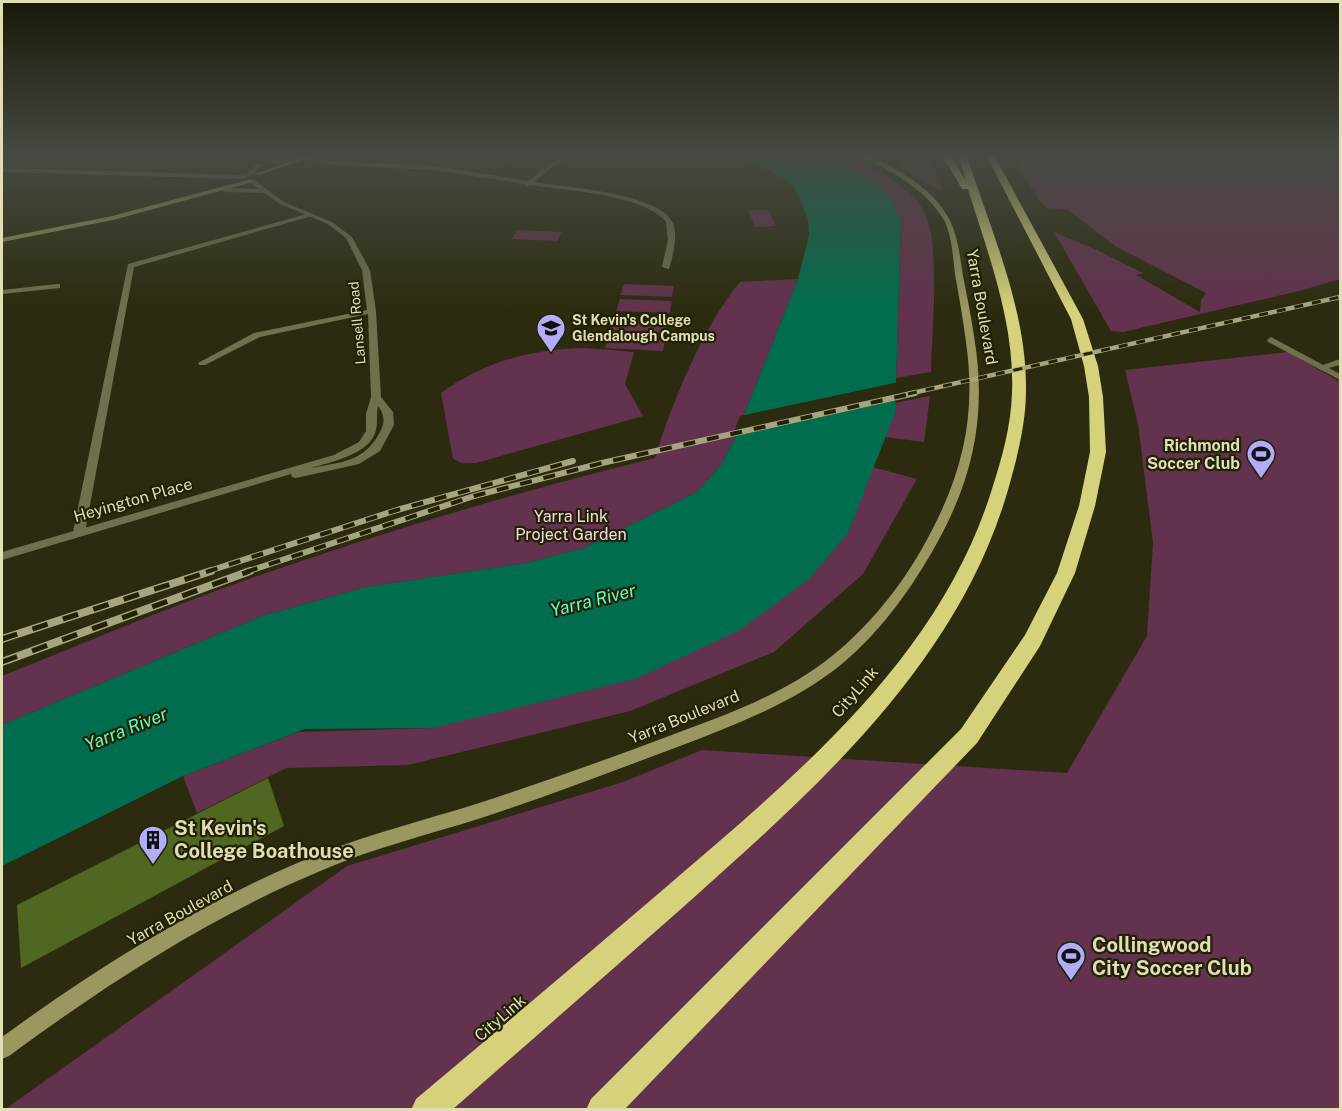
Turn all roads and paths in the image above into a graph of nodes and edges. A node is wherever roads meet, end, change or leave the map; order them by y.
1 (163, 205) edge
2 (286, 205) edge
3 (643, 205) edge
4 (937, 205) edge
5 (1015, 205) edge
6 (1021, 205) edge
7 (977, 206) edge
8 (310, 215) junction
9 (2, 240) edge
10 (1038, 250) junction
11 (666, 267) dead end
12 (57, 286) dead end
13 (2, 292) edge
14 (372, 311) junction
15 (1271, 340) dead end
16 (1341, 362) edge
17 (202, 363) dead end
18 (1321, 367) junction
19 (1341, 377) edge
20 (376, 397) junction
21 (359, 454) junction
22 (79, 532) junction
23 (2, 556) edge
24 (2, 1049) edge
25 (427, 1110) edge
26 (602, 1110) edge

1 - 9 street
2 - 8 street, Lansell Road
3 - 11 street
4 - 24 street, Yarra Boulevard
5 - 10 highway
6 - 10 highway
7 - 25 highway, CityLink
8 - 14 street, Lansell Road
8 - 22 street
10 - 26 highway
12 - 13 street
14 - 17 street
14 - 20 street, Lansell Road
15 - 18 street
16 - 18 street
18 - 19 street
20 - 21 street, Lansell Road
20 - 21 street, Lansell Road
21 - 22 street, Heyington Place
22 - 23 street, Heyington Place

